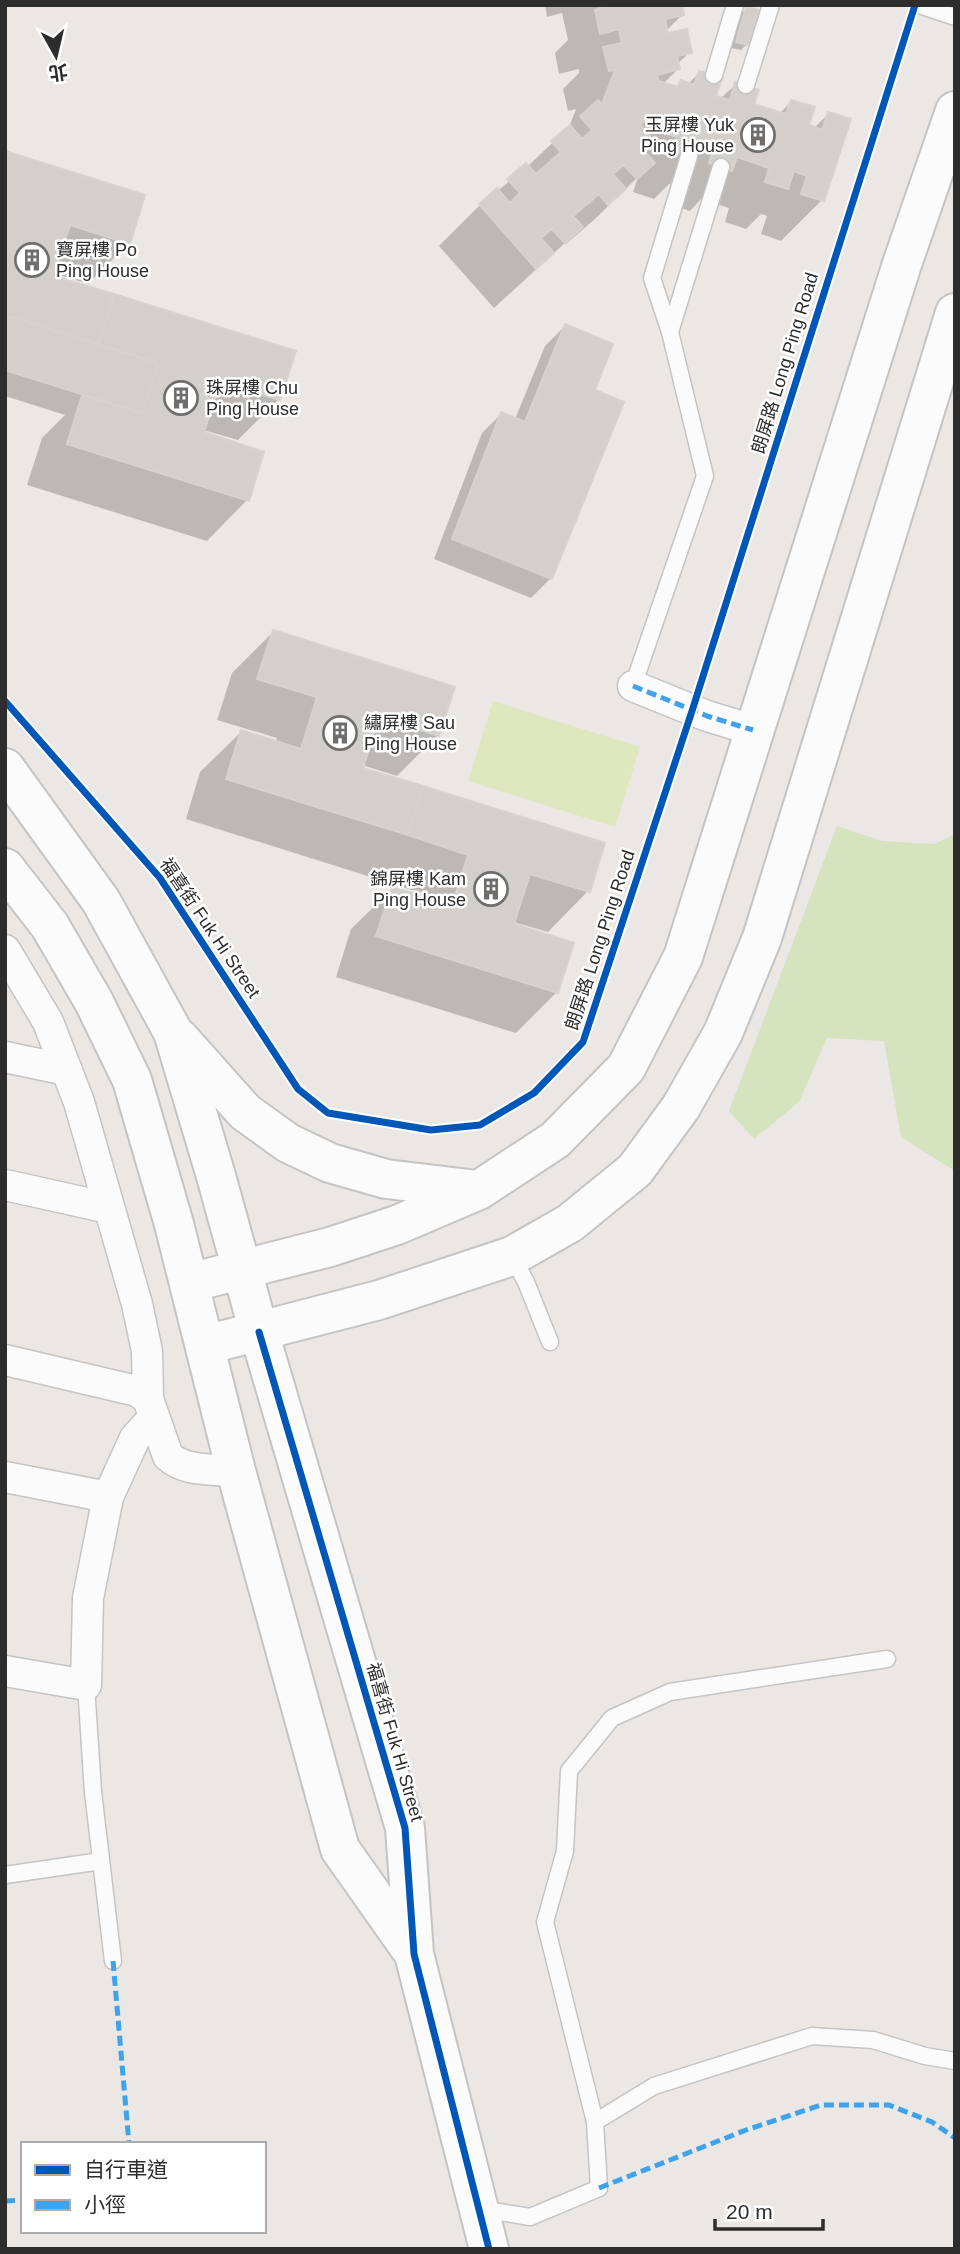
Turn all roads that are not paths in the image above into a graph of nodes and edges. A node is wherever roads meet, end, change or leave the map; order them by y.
1 (735, 5) edge
2 (771, 5) edge
3 (919, 5) edge
4 (955, 17) edge
5 (713, 75) dead end
6 (746, 85) dead end
7 (955, 111) edge
8 (689, 156) dead end
9 (721, 167) dead end
10 (955, 313) edge
11 (670, 332) junction
12 (633, 686) joint
13 (753, 730) junction
14 (5, 768) edge
15 (5, 868) edge
16 (5, 950) edge
17 (173, 1031) junction
18 (5, 1057) edge
19 (67, 1070) junction
20 (5, 1185) edge
21 (479, 1190) junction
22 (109, 1208) junction
23 (512, 1256) junction
24 (241, 1269) junction
25 (189, 1283) junction
26 (259, 1332) junction
27 (551, 1342) dead end
28 (205, 1345) junction
29 (5, 1360) edge
30 (151, 1408) junction
31 (236, 1471) junction
32 (5, 1477) edge
33 (108, 1497) junction
34 (887, 1659) dead end
35 (5, 1671) edge
36 (86, 1685) junction
37 (101, 1861) junction
38 (5, 1875) edge
39 (414, 1954) junction
40 (113, 1961) dead end
41 (955, 2061) edge
42 (596, 2122) junction
43 (479, 2208) junction
44 (489, 2249) edge

1 - 5 lane
2 - 6 lane
3 - 4 lane
7 - 13 main road
8 - 11 lane
9 - 11 lane
10 - 23 main road
11 - 12 lane
12 - 13 street
13 - 21 main road
14 - 17 main road, 福喜街 Fuk Hi Street
15 - 25 main road, 福喜街 Fuk Hi Street
16 - 19 street
17 - 21 main road
17 - 24 main road, 福喜街 Fuk Hi Street
18 - 19 street
19 - 22 street
20 - 22 street
21 - 24 main road
22 - 30 street
23 - 26 main road
23 - 27 lane
24 - 25 main road
24 - 26 main road, 福喜街 Fuk Hi Street
25 - 28 main road, 福喜街 Fuk Hi Street
26 - 28 main road
26 - 39 main road, 福喜街 Fuk Hi Street
28 - 31 main road, 福喜街 Fuk Hi Street
29 - 30 street
30 - 31 street
30 - 33 street
31 - 39 main road, 福喜街 Fuk Hi Street
32 - 33 street
33 - 36 street
34 - 42 lane
35 - 36 street
36 - 37 lane
37 - 38 lane
37 - 40 lane
39 - 43 main road, 福喜街 Fuk Hi Street
41 - 42 lane
42 - 43 lane
43 - 44 main road, 福喜街 Fuk Hi Street

